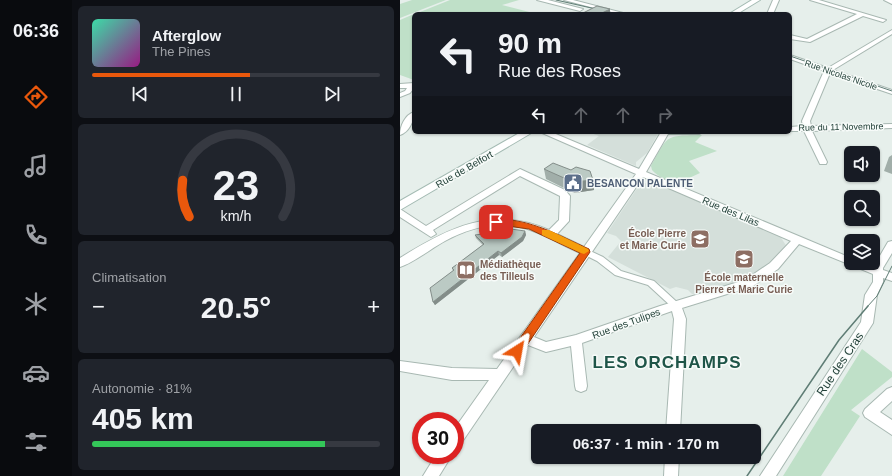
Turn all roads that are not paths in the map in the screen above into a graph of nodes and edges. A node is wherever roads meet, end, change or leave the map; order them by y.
1 (540, 0) edge
2 (567, 0) edge
3 (757, 0) edge
4 (776, 0) edge
5 (813, 0) edge
6 (887, 0) edge
7 (600, 1) edge
8 (892, 2) edge
9 (590, 5) junction
10 (580, 9) junction
11 (573, 12) edge
12 (597, 12) edge
13 (616, 12) edge
14 (736, 12) edge
15 (771, 12) edge
16 (862, 14) junction
17 (883, 20) dead end
18 (892, 32) edge
19 (792, 37) edge
20 (792, 58) edge
21 (828, 70) junction
22 (412, 85) edge
23 (400, 86) edge
24 (412, 86) edge
25 (892, 92) edge
26 (400, 95) edge
27 (412, 117) edge
28 (892, 126) edge
29 (807, 128) junction
30 (792, 129) edge
31 (400, 132) edge
32 (525, 134) edge
33 (549, 134) edge
34 (664, 134) edge
35 (824, 162) dead end
36 (641, 173) junction
37 (400, 206) edge
38 (400, 212) edge
39 (426, 230) junction
40 (550, 235) junction
41 (438, 238) junction
42 (798, 239) junction
43 (892, 244) edge
44 (586, 252) junction
45 (844, 259) edge
46 (400, 263) edge
47 (871, 270) edge
48 (877, 272) junction
49 (892, 277) edge
50 (676, 306) junction
51 (526, 339) junction
52 (576, 340) junction
53 (400, 366) edge
54 (501, 375) junction
55 (582, 386) dead end
56 (892, 393) edge
57 (673, 424) edge
58 (464, 427) edge
59 (892, 428) edge
60 (438, 464) edge
61 (672, 464) edge
62 (430, 476) edge
63 (671, 476) edge
64 (767, 476) edge

1 - 10 main road
2 - 9 street
3 - 14 main road
4 - 15 street
5 - 16 street
6 - 8 street
7 - 9 street
9 - 10 street
9 - 13 street
10 - 11 main road
10 - 12 street
16 - 17 street
16 - 19 street
18 - 21 street
20 - 21 street, Rue Nicolas Nicole
21 - 25 street, Rue Nicolas Nicole
21 - 29 street
22 - 23 street
24 - 26 street
27 - 31 main road
28 - 29 street, Rue du 11 Novembre
29 - 30 street, Rue du 11 Novembre
29 - 35 street
32 - 37 main road, Rue de Belfort
33 - 36 street, Rue des Lilas
34 - 36 street
36 - 42 street, Rue des Lilas
36 - 44 street
38 - 39 street
39 - 40 street
39 - 41 street
40 - 41 street
40 - 44 street
41 - 46 street
42 - 45 street, Rue des Lilas
42 - 50 street, Rue des Tulipes
43 - 48 street, Rue des Cras
44 - 50 street
44 - 51 street
47 - 48 street, Rue des Lilas
48 - 49 street, Rue des Lilas
48 - 64 street, Rue des Cras
50 - 52 street, Rue des Tulipes
50 - 57 street
51 - 52 street, Rue des Tulipes
51 - 54 street
52 - 55 street
53 - 54 street
54 - 58 street
56 - 59 street
60 - 62 street
61 - 63 street

